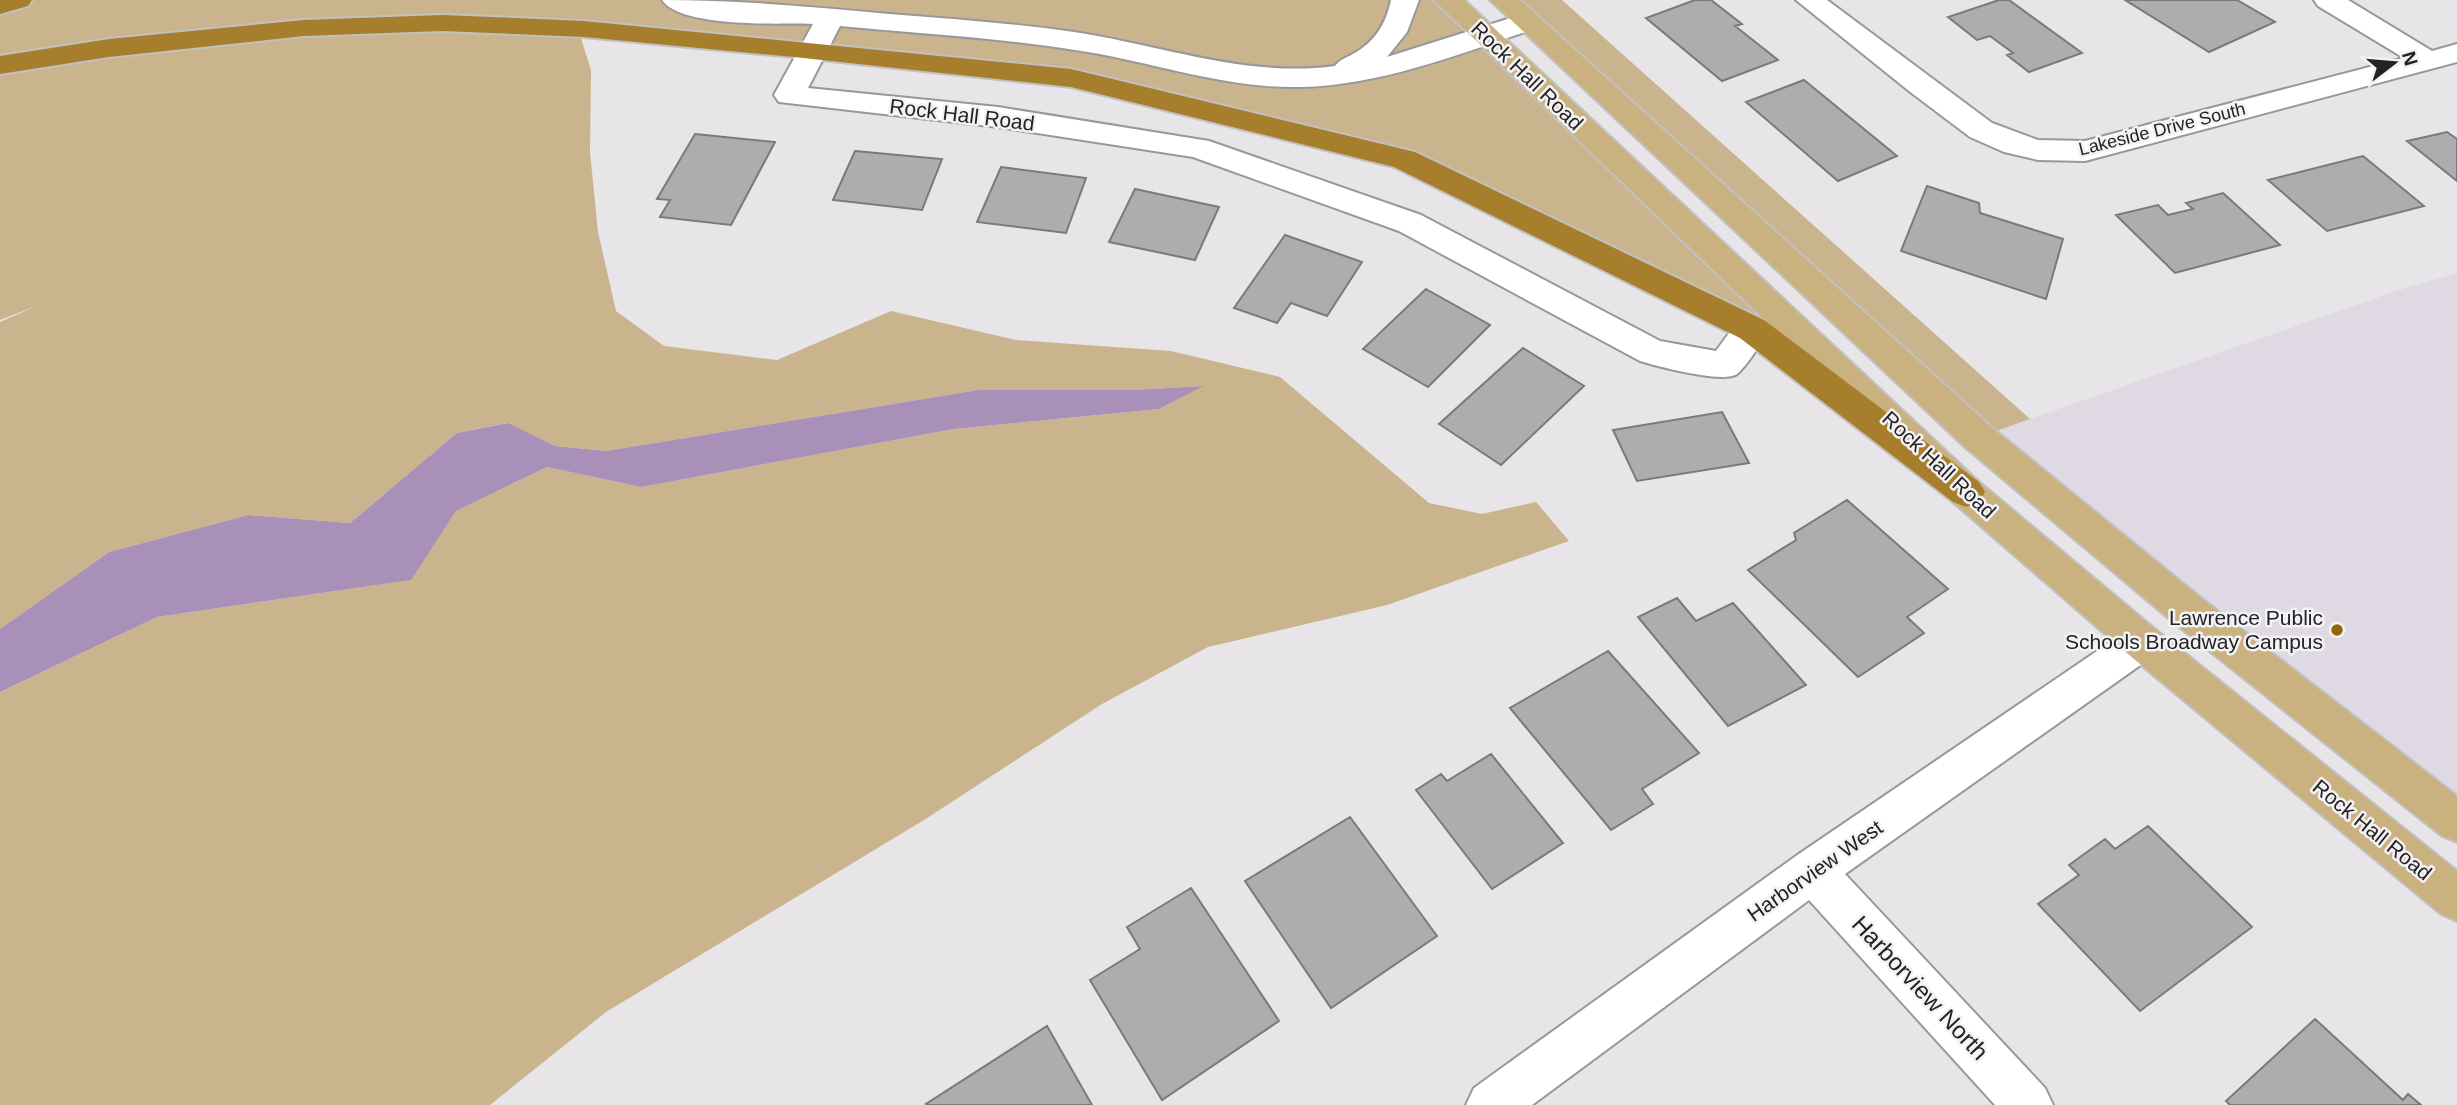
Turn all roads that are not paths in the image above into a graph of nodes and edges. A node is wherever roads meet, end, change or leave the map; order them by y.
1 (18, 0) edge
2 (676, 0) edge
3 (1405, 0) edge
4 (1448, 0) edge
5 (1504, 0) edge
6 (1810, 0) edge
7 (2328, 0) edge
8 (0, 6) edge
9 (831, 17) junction
10 (1527, 22) junction
11 (1485, 35) junction
12 (814, 52) junction
13 (2443, 57) edge
14 (0, 65) edge
15 (1305, 78) junction
16 (1752, 330) junction
17 (1966, 492) junction
18 (2142, 642) junction
19 (2457, 822) edge
20 (1812, 872) junction
21 (2457, 899) edge
22 (1491, 1105) edge
23 (2028, 1105) edge

1 - 8 highway
2 - 9 street
3 - 15 street
4 - 11 main road, Rock Hall Road
5 - 10 main road, Rock Hall Road
6 - 13 street, Lakeside Drive South
7 - 13 street
9 - 12 street
9 - 15 street
10 - 11 street
10 - 19 main road, Rock Hall Road
11 - 15 street
11 - 17 main road, Rock Hall Road
12 - 14 highway
12 - 16 highway
12 - 16 street, Rock Hall Road
16 - 17 highway
17 - 18 main road, Rock Hall Road
18 - 20 street, Harborview West
18 - 21 main road, Rock Hall Road
20 - 22 street, Harborview West
20 - 23 street, Harborview North

